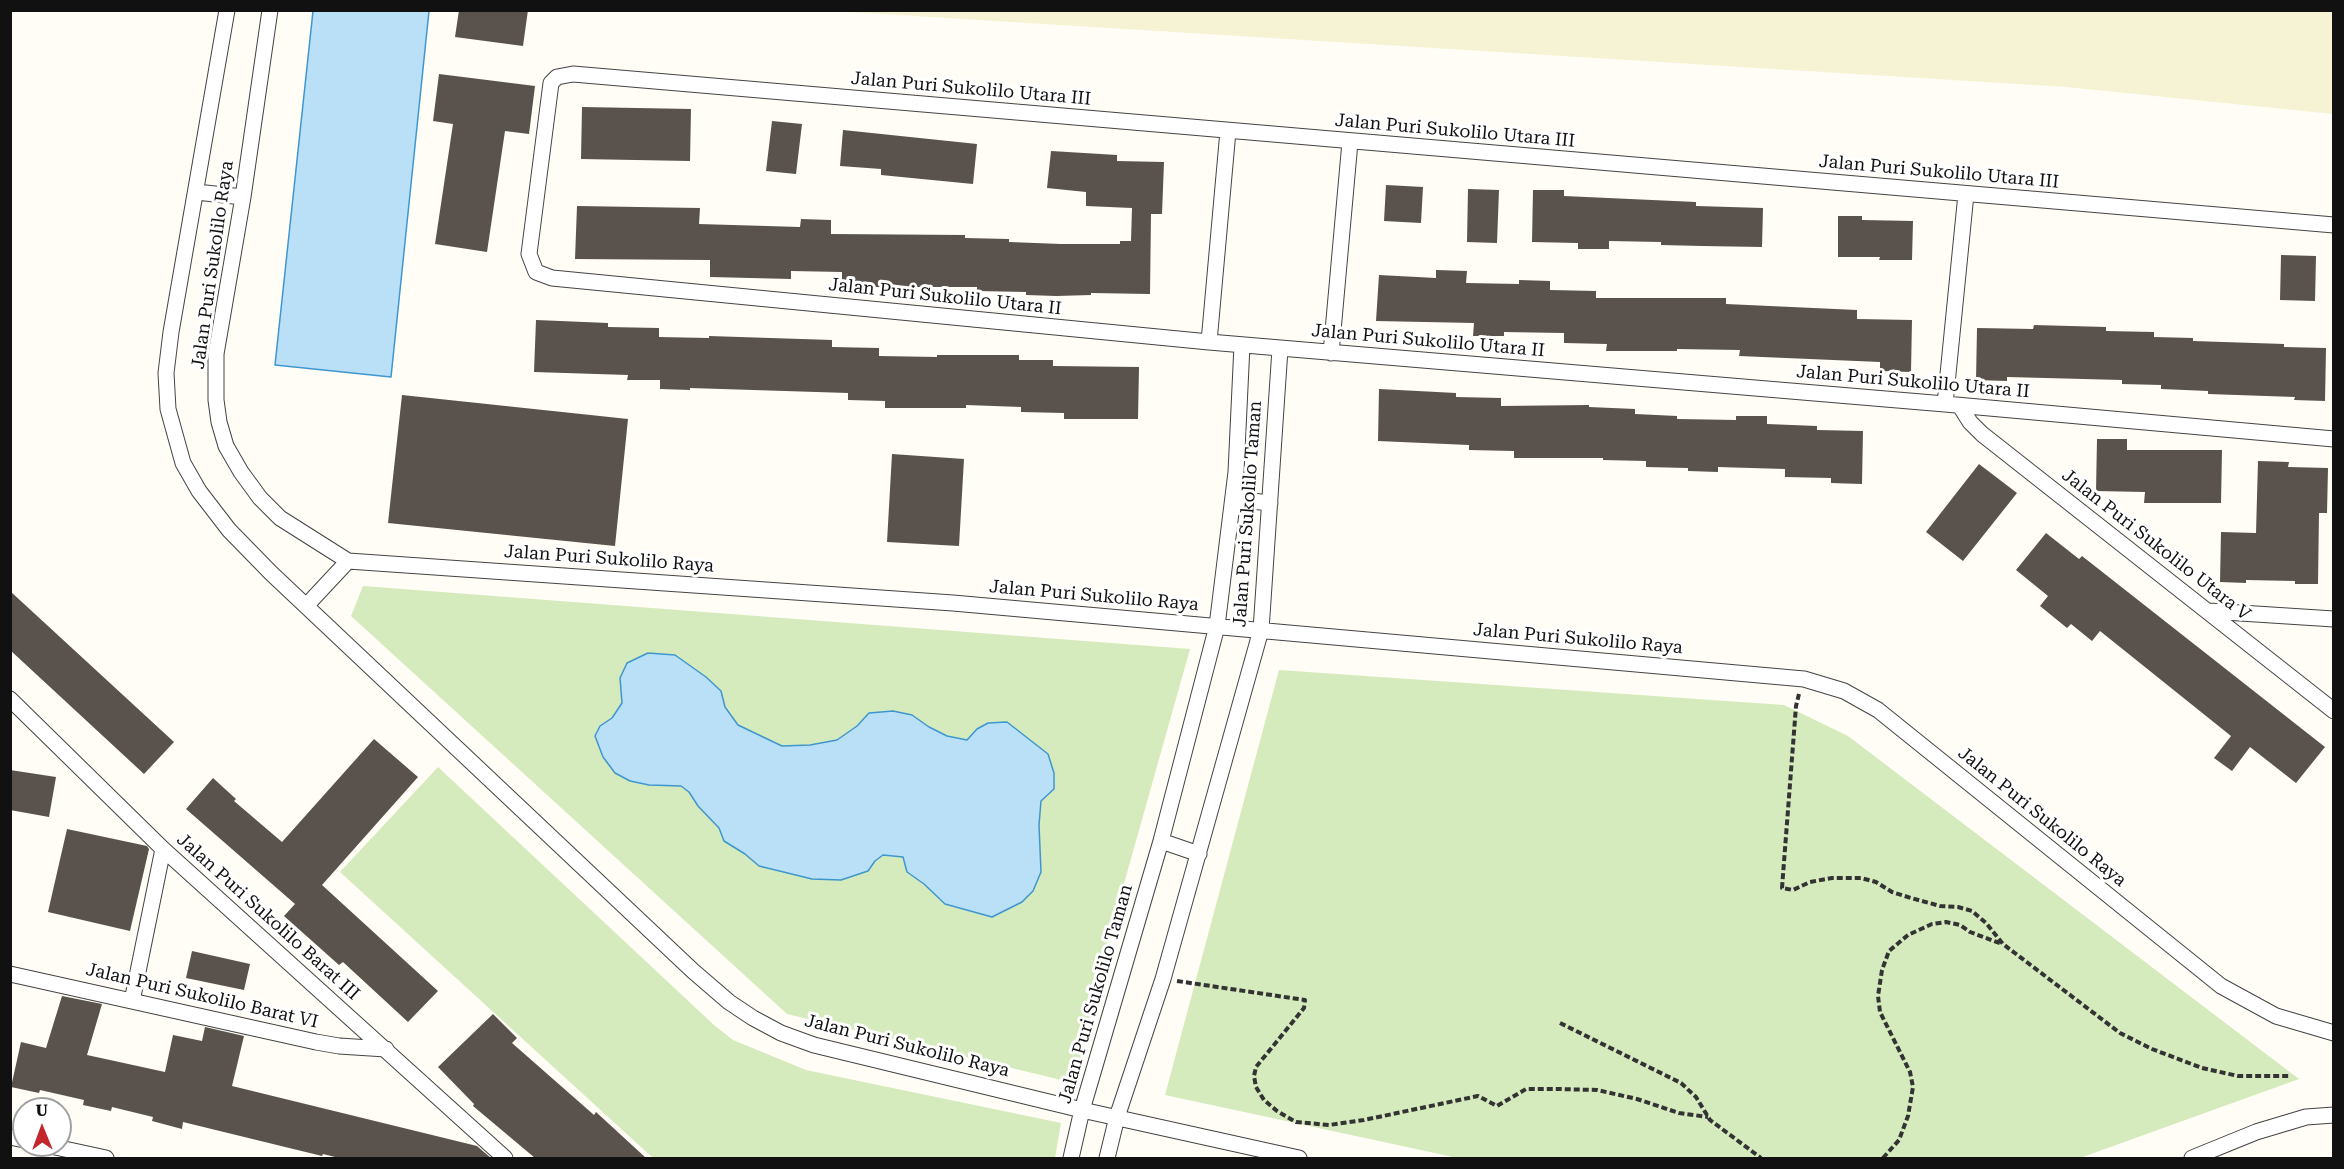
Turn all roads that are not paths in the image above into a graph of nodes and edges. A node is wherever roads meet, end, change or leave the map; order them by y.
1 (227, 10) edge
2 (270, 10) edge
3 (1228, 131) junction
4 (1350, 142) junction
5 (196, 192) junction
6 (1966, 194) junction
7 (243, 197) junction
8 (2334, 225) edge
9 (530, 259) joint
10 (1209, 342) junction
11 (1242, 345) junction
12 (1280, 349) junction
13 (1331, 353) junction
14 (1953, 405) junction
15 (2334, 439) edge
16 (1233, 499) junction
17 (1270, 502) junction
18 (348, 561) junction
19 (306, 606) junction
20 (2209, 611) junction
21 (2334, 619) edge
22 (1217, 626) junction
23 (1261, 630) junction
24 (10, 699) edge
25 (2334, 711) edge
26 (1161, 841) junction
27 (163, 849) junction
28 (1199, 854) junction
29 (10, 974) edge
30 (132, 1000) junction
31 (2334, 1033) edge
32 (386, 1049) junction
33 (1082, 1110) junction
34 (2334, 1115) edge
35 (1117, 1117) junction
36 (72, 1151) edge
37 (106, 1158) edge
38 (505, 1158) edge
39 (1071, 1158) edge
40 (1107, 1158) edge
41 (1299, 1158) edge
42 (2192, 1158) edge

1 - 5 street, Jalan Puri Sukolilo Raya
2 - 7 street, Jalan Puri Sukolilo Raya
3 - 4 street, Jalan Puri Sukolilo Utara III
3 - 9 street, Jalan Puri Sukolilo Utara III
3 - 10 street
4 - 6 street, Jalan Puri Sukolilo Utara III
4 - 13 street
5 - 7 street
5 - 19 street, Jalan Puri Sukolilo Raya
6 - 8 street, Jalan Puri Sukolilo Utara III
6 - 14 street
7 - 18 street, Jalan Puri Sukolilo Raya
9 - 10 street, Jalan Puri Sukolilo Utara II
10 - 11 street, Jalan Puri Sukolilo Utara II
11 - 12 street, Jalan Puri Sukolilo Utara II
11 - 16 street, Jalan Puri Sukolilo Taman
12 - 13 street, Jalan Puri Sukolilo Utara II
12 - 17 street, Jalan Puri Sukolilo Taman
13 - 14 street, Jalan Puri Sukolilo Utara II
14 - 15 street, Jalan Puri Sukolilo Utara II
14 - 20 street, Jalan Puri Sukolilo Utara V
16 - 17 street
16 - 22 street, Jalan Puri Sukolilo Taman
17 - 23 street, Jalan Puri Sukolilo Taman
18 - 19 street
18 - 22 street, Jalan Puri Sukolilo Raya
19 - 33 street, Jalan Puri Sukolilo Raya
20 - 21 street
20 - 25 street, Jalan Puri Sukolilo Utara V
22 - 23 street, Jalan Puri Sukolilo Raya
22 - 26 street, Jalan Puri Sukolilo Taman
23 - 28 street, Jalan Puri Sukolilo Taman
23 - 31 street, Jalan Puri Sukolilo Raya
24 - 27 street, Jalan Puri Sukolilo Barat III
26 - 28 street
26 - 33 street, Jalan Puri Sukolilo Taman
27 - 30 street
27 - 32 street, Jalan Puri Sukolilo Barat III
28 - 35 street, Jalan Puri Sukolilo Taman
29 - 30 street, Jalan Puri Sukolilo Barat VI
30 - 32 street, Jalan Puri Sukolilo Barat VI
32 - 38 street, Jalan Puri Sukolilo Barat III
33 - 35 street, Jalan Puri Sukolilo Raya
33 - 39 street, Jalan Puri Sukolilo Taman
34 - 42 street
35 - 40 street, Jalan Puri Sukolilo Taman
35 - 41 street, Jalan Puri Sukolilo Raya
36 - 37 street

